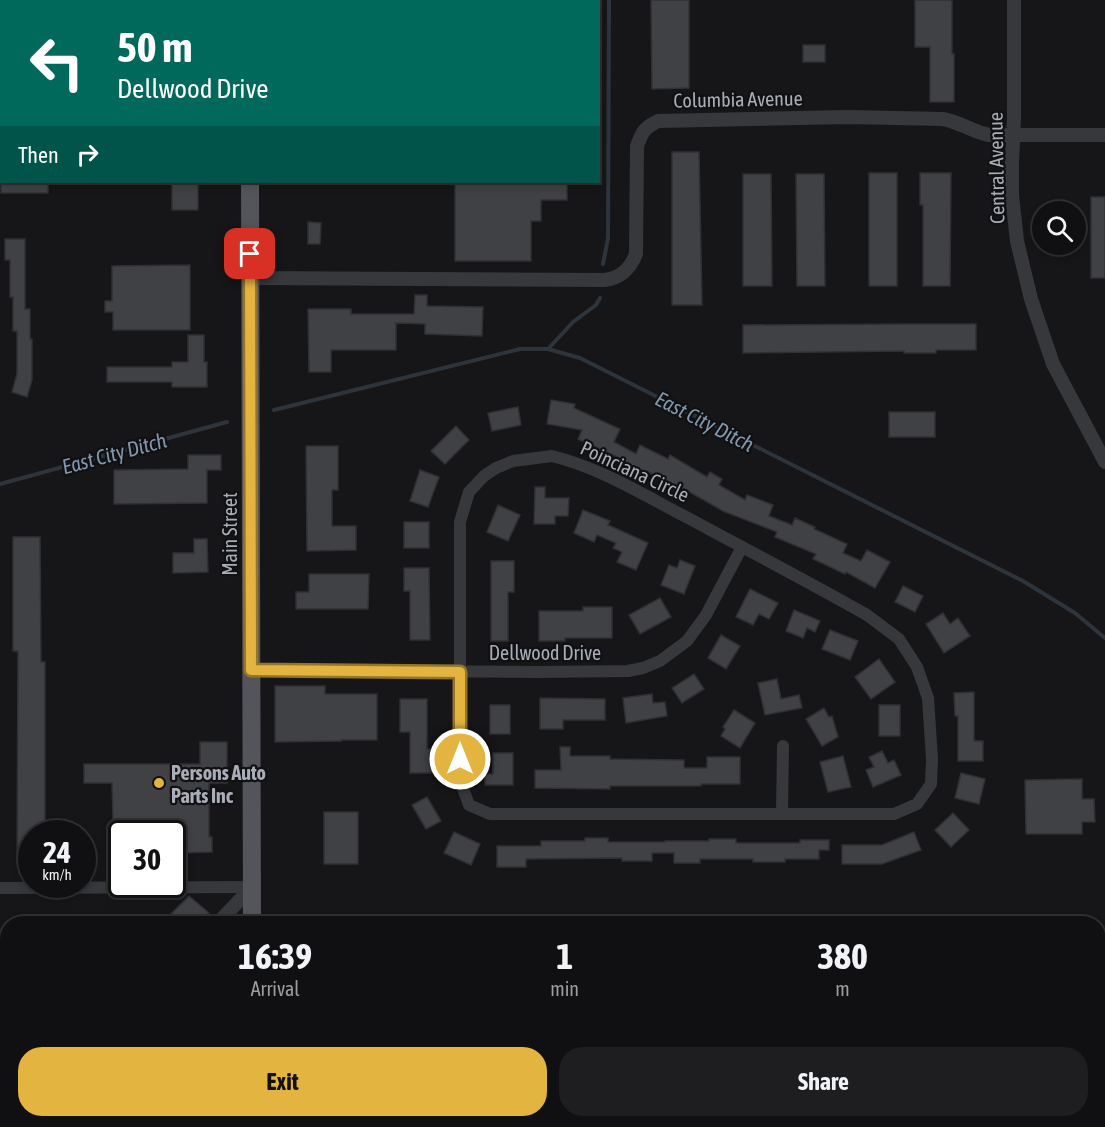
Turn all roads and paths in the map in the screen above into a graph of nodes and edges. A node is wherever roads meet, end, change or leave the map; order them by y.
1 (1014, 0) edge
2 (1013, 135) junction
3 (1105, 135) edge
4 (250, 183) edge
5 (250, 278) junction
6 (1105, 462) edge
7 (742, 547) junction
8 (251, 670) junction
9 (460, 672) junction
10 (783, 746) dead end
11 (782, 813) junction
12 (252, 887) junction
13 (0, 888) edge
14 (225, 916) edge
15 (252, 916) edge

1 - 2 street, Central Avenue
2 - 3 street, Columbia Avenue
2 - 5 street, Columbia Avenue
2 - 6 street, Central Avenue
4 - 5 main road, Main Street
5 - 8 main road, Main Street
7 - 9 street, Dellwood Drive
7 - 9 street, Poinciana Circle
7 - 11 street, Poinciana Circle
8 - 9 street, Dellwood Drive
8 - 12 main road, Main Street
9 - 11 street, Poinciana Circle
10 - 11 street
12 - 13 street
12 - 14 street
12 - 15 main road, Main Street

